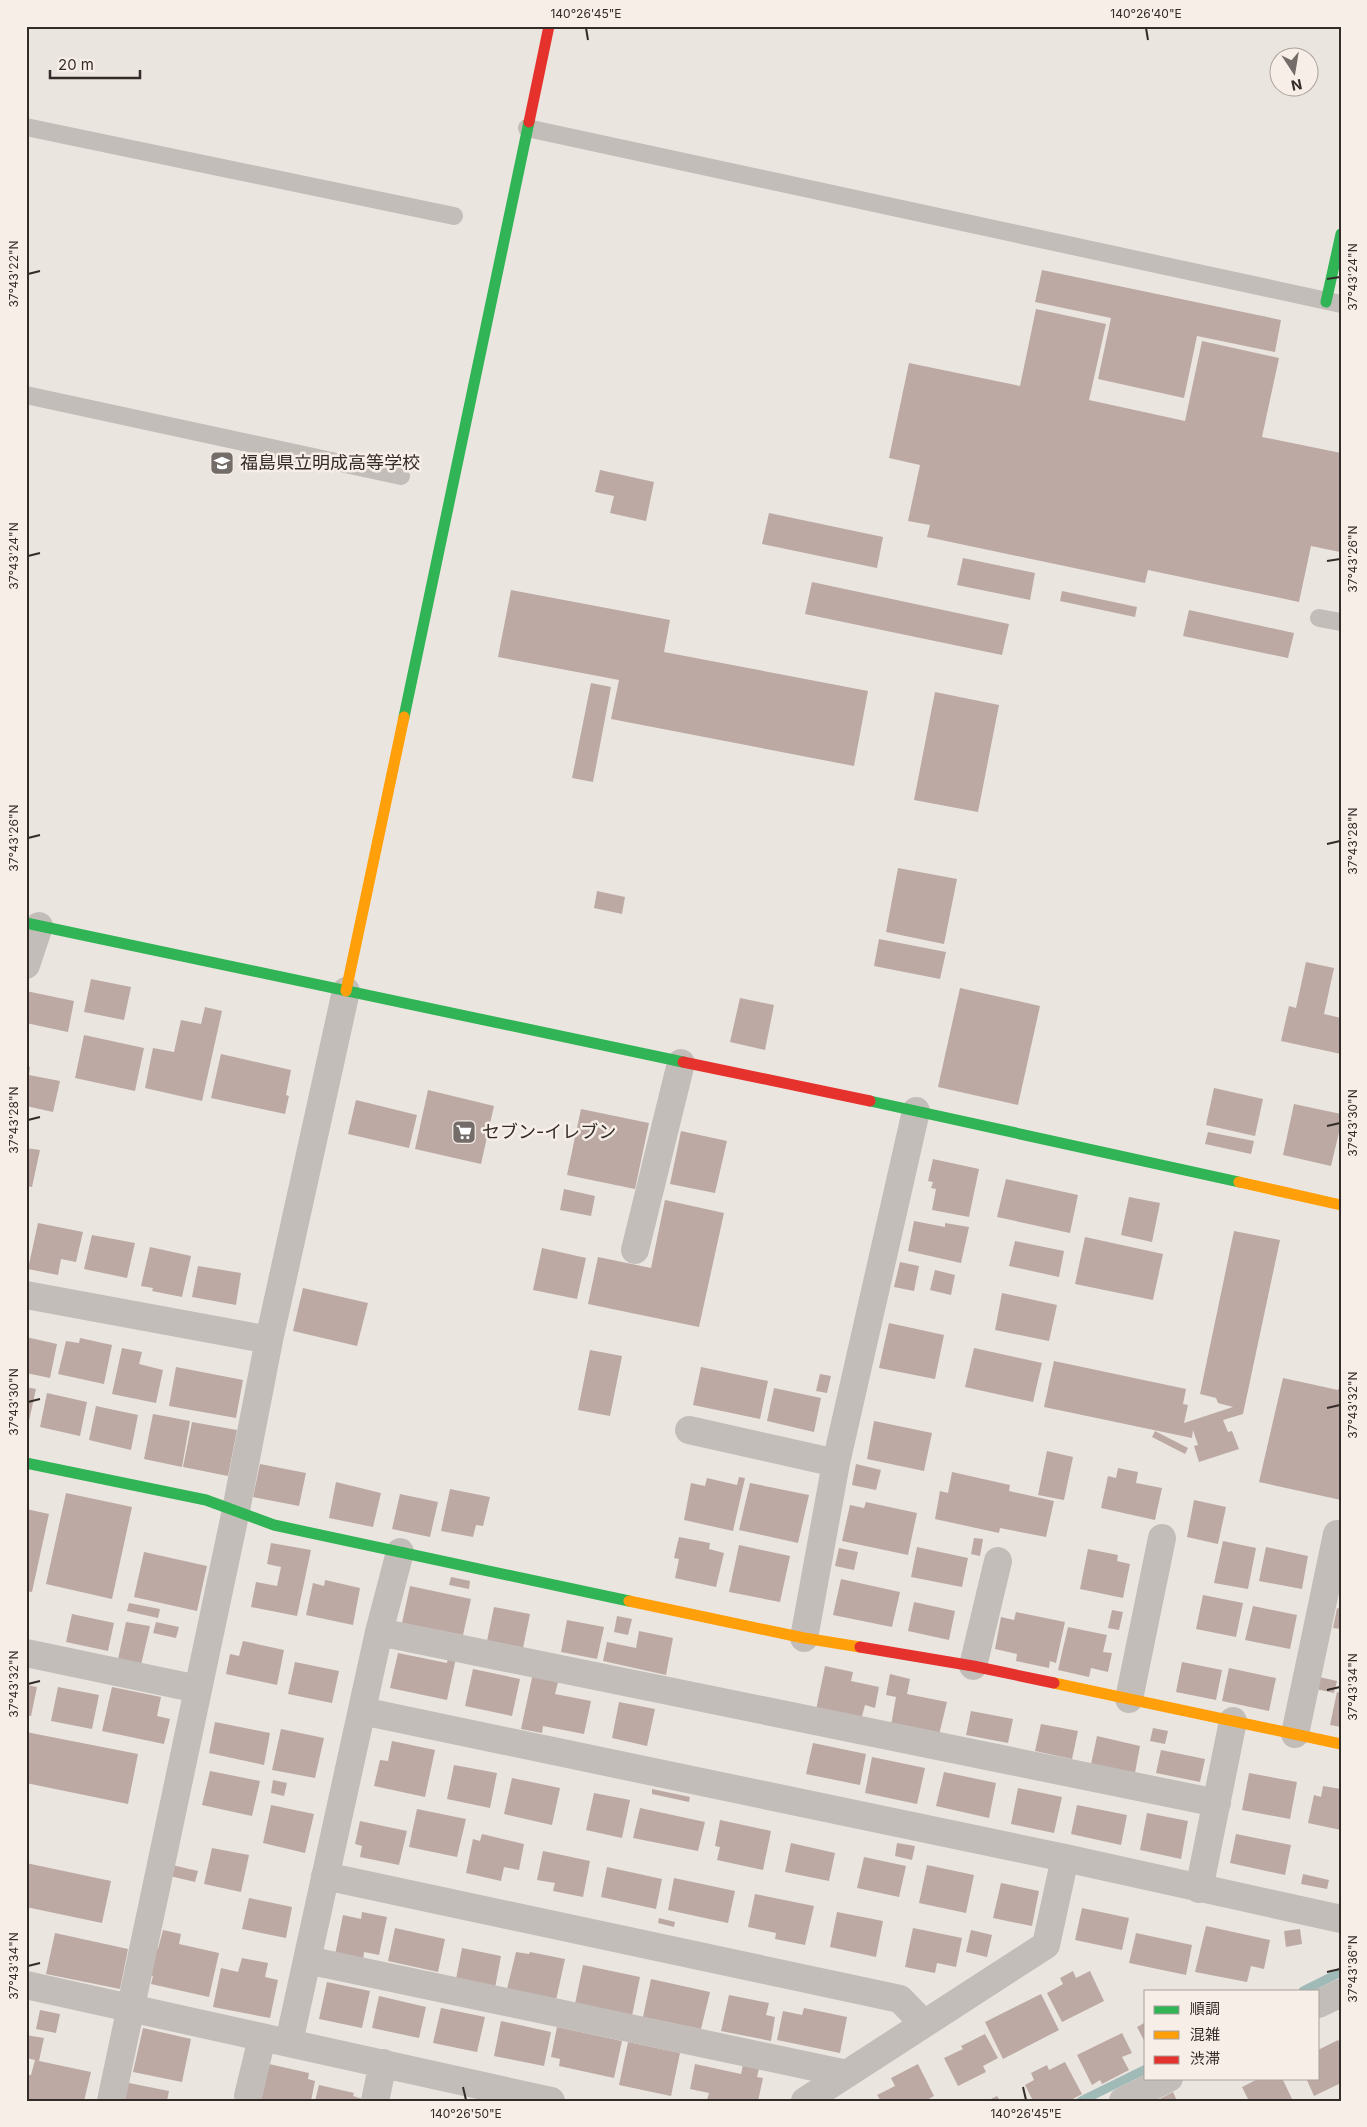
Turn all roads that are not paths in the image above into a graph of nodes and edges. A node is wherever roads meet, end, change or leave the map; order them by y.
1 (549, 26) edge
2 (26, 127) edge
3 (527, 128) junction
4 (454, 216) dead end
5 (1341, 234) edge
6 (1334, 303) edge
7 (26, 395) edge
8 (401, 476) dead end
9 (1319, 618) dead end
10 (1341, 622) edge
11 (33, 925) edge
12 (26, 965) edge
13 (346, 991) junction
14 (681, 1063) junction
15 (916, 1111) junction
16 (1341, 1205) edge
17 (635, 1250) dead end
18 (26, 1295) edge
19 (269, 1340) junction
20 (689, 1430) dead end
21 (26, 1463) edge
22 (836, 1463) junction
23 (236, 1510) junction
24 (1337, 1534) dead end
25 (1162, 1538) dead end
26 (400, 1552) junction
27 (998, 1561) dead end
28 (379, 1632) junction
29 (804, 1638) junction
30 (26, 1653) edge
31 (974, 1666) junction
32 (198, 1689) junction
33 (1129, 1699) junction
34 (362, 1711) junction
35 (1233, 1721) junction
36 (1294, 1734) junction
37 (1341, 1744) edge
38 (1217, 1803) junction
39 (1065, 1858) junction
40 (325, 1876) junction
41 (1200, 1888) junction
42 (1341, 1918) edge
43 (307, 1960) junction
44 (26, 1985) edge
45 (1341, 1992) edge
46 (1320, 2003) edge
47 (130, 2008) junction
48 (924, 2024) junction
49 (262, 2038) junction
50 (289, 2042) junction
51 (383, 2063) junction
52 (846, 2074) junction
53 (1164, 2080) edge
54 (248, 2096) dead end
55 (521, 2097) edge
56 (111, 2101) edge
57 (375, 2101) edge
58 (552, 2101) edge
59 (806, 2101) edge
60 (1123, 2101) edge

1 - 3 street
2 - 4 lane
3 - 6 lane
3 - 13 street
5 - 6 street
7 - 8 lane
9 - 10 lane
11 - 12 street
11 - 13 street
13 - 14 street
13 - 19 street
14 - 15 street
14 - 17 street
15 - 16 street
15 - 22 street
18 - 19 street
19 - 23 street
20 - 22 street
21 - 23 street
22 - 29 street
23 - 26 street
23 - 32 street
24 - 36 street
25 - 33 street
26 - 28 street
26 - 29 street
27 - 31 street
28 - 34 street
28 - 38 street
29 - 31 street
30 - 32 street
31 - 33 street
32 - 47 street
33 - 35 street
34 - 39 street
34 - 40 street
35 - 36 street
35 - 38 street
36 - 37 street
38 - 41 street
39 - 41 street
39 - 48 street
40 - 43 street
40 - 48 street
41 - 42 street
43 - 50 street
43 - 52 street
44 - 47 street
45 - 46 street
47 - 49 street
47 - 56 street
48 - 52 street
49 - 50 street
49 - 54 street
50 - 51 street
51 - 55 street
51 - 57 street
52 - 59 street
53 - 60 street
55 - 58 street

